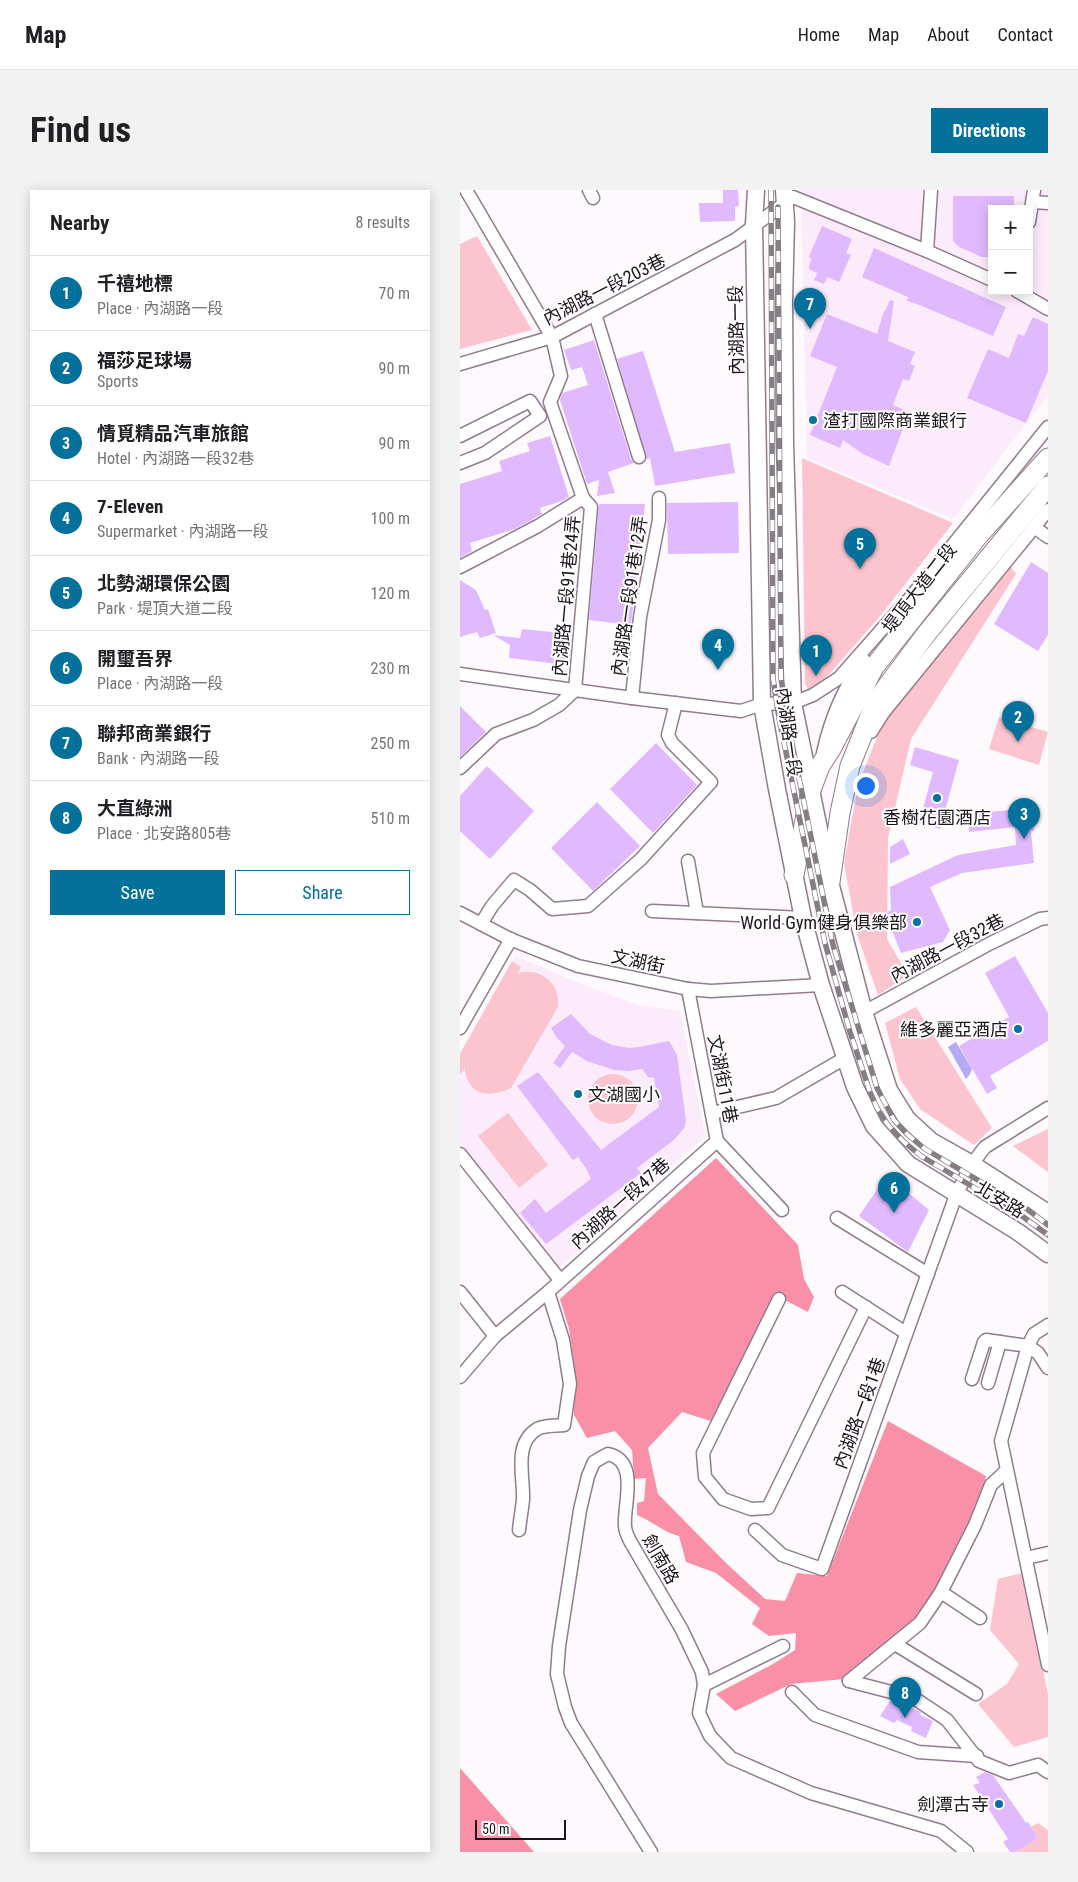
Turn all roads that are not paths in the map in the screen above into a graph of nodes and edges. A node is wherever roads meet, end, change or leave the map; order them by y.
1 (466, 190) edge
2 (756, 190) edge
3 (931, 190) edge
4 (785, 196) edge
5 (1034, 196) edge
6 (1048, 203) edge
7 (754, 224) junction
8 (928, 251) junction
9 (988, 278) edge
10 (1024, 295) edge
11 (1048, 309) edge
12 (595, 314) junction
13 (552, 337) junction
14 (460, 364) edge
15 (1048, 427) edge
16 (460, 436) edge
17 (639, 457) dead end
18 (1048, 458) edge
19 (460, 463) edge
20 (1048, 486) edge
21 (583, 498) junction
22 (659, 498) dead end
23 (1048, 510) edge
24 (1034, 527) junction
25 (1048, 536) edge
26 (460, 567) edge
27 (906, 602) junction
28 (460, 674) edge
29 (576, 690) junction
30 (632, 698) junction
31 (676, 703) junction
32 (793, 703) junction
33 (762, 704) junction
34 (820, 766) junction
35 (850, 766) junction
36 (460, 768) edge
37 (811, 790) junction
38 (688, 861) dead end
39 (794, 875) junction
40 (830, 882) junction
41 (652, 911) dead end
42 (460, 913) edge
43 (698, 913) junction
44 (803, 918) junction
45 (1048, 918) edge
46 (481, 924) junction
47 (511, 939) junction
48 (821, 985) junction
49 (688, 989) junction
50 (465, 1009) edge
51 (864, 1012) junction
52 (460, 1028) edge
53 (845, 1058) junction
54 (1048, 1108) edge
55 (712, 1113) junction
56 (717, 1141) junction
57 (460, 1154) edge
58 (972, 1164) junction
59 (956, 1195) junction
60 (782, 1210) dead end
61 (1048, 1213) edge
62 (837, 1218) dead end
63 (1048, 1254) edge
64 (928, 1274) junction
65 (560, 1280) junction
66 (460, 1292) edge
67 (548, 1292) junction
68 (842, 1292) dead end
69 (779, 1299) dead end
70 (866, 1307) junction
71 (1048, 1325) edge
72 (906, 1334) junction
73 (495, 1336) junction
74 (1000, 1342) junction
75 (1028, 1346) junction
76 (1048, 1368) edge
77 (460, 1376) edge
78 (972, 1378) dead end
79 (988, 1383) dead end
80 (1006, 1471) junction
81 (768, 1508) junction
82 (519, 1530) dead end
83 (1048, 1553) edge
84 (1026, 1558) junction
85 (941, 1592) junction
86 (980, 1618) dead end
87 (895, 1644) junction
88 (783, 1646) dead end
89 (1047, 1656) edge
90 (704, 1685) junction
91 (792, 1692) dead end
92 (976, 1694) dead end
93 (977, 1756) junction
94 (1048, 1772) edge
95 (650, 1852) edge
96 (967, 1852) edge

1 - 13 street, 內湖路一段91巷24弄
2 - 7 main road, 內湖路一段
3 - 8 street
4 - 7 street, 內湖路一段203巷
4 - 8 street
4 - 32 main road, 內湖路一段
5 - 6 street
7 - 12 street, 內湖路一段203巷
7 - 33 main road, 內湖路一段
8 - 9 street
10 - 11 street
12 - 13 street, 內湖路一段203巷
12 - 17 street
13 - 14 street, 內湖路一段203巷
13 - 21 street, 內湖路一段91巷24弄
15 - 27 street, 堤頂大道二段
16 - 19 street
18 - 34 highway, 堤頂大道二段
20 - 35 highway, 堤頂大道二段
21 - 26 street
21 - 29 street, 內湖路一段91巷24弄
22 - 30 street, 內湖路一段91巷12弄
23 - 24 street, 堤頂大道二段
24 - 25 street
24 - 35 street, 堤頂大道二段
27 - 32 street
27 - 34 street, 堤頂大道二段
28 - 29 street
29 - 30 street
29 - 36 street
30 - 31 street
31 - 33 street
31 - 46 street
32 - 33 street
32 - 37 main road, 內湖路一段
33 - 39 main road, 內湖路一段
34 - 37 highway, 堤頂大道二段
35 - 40 highway, 堤頂大道二段
37 - 39 highway, 堤頂大道二段
37 - 40 main road, 內湖路一段
38 - 43 street
39 - 44 main road, 內湖路一段
40 - 51 main road, 內湖路一段
41 - 43 street
42 - 46 street, 文湖街
43 - 44 street
44 - 48 main road, 內湖路一段
45 - 51 street, 內湖路一段32巷
46 - 47 street, 文湖街
47 - 49 street, 文湖街
47 - 50 street
48 - 49 street, 文湖街
48 - 53 main road, 內湖路一段
49 - 55 street, 文湖街11巷
50 - 52 street
51 - 58 main road, 內湖路一段
53 - 55 street
53 - 59 main road, 內湖路一段
54 - 58 street, 內湖路一段1巷
55 - 56 street, 文湖街11巷
56 - 60 street, 文湖街11巷
56 - 65 street, 內湖路一段47巷
57 - 65 street
58 - 59 street, 內湖路一段1巷
58 - 61 main road, 北安路
59 - 63 main road, 北安路
59 - 64 street, 內湖路一段1巷
62 - 64 street
64 - 72 street, 內湖路一段1巷
65 - 67 street, 內湖路一段47巷
66 - 73 street
67 - 73 street, 內湖路一段47巷
67 - 82 street
68 - 70 street
69 - 81 street
70 - 72 street
70 - 81 street
71 - 75 street
72 - 81 street, 內湖路一段1巷
73 - 77 street, 內湖路一段47巷
74 - 75 street
74 - 78 street
74 - 79 street
75 - 76 street
75 - 80 street
80 - 84 street
80 - 85 street
83 - 84 street
84 - 89 street
85 - 86 street
85 - 87 street
87 - 92 street
87 - 93 street
88 - 90 street
90 - 95 street, 劍南路
90 - 96 street, 劍南路
91 - 93 street
93 - 94 street

